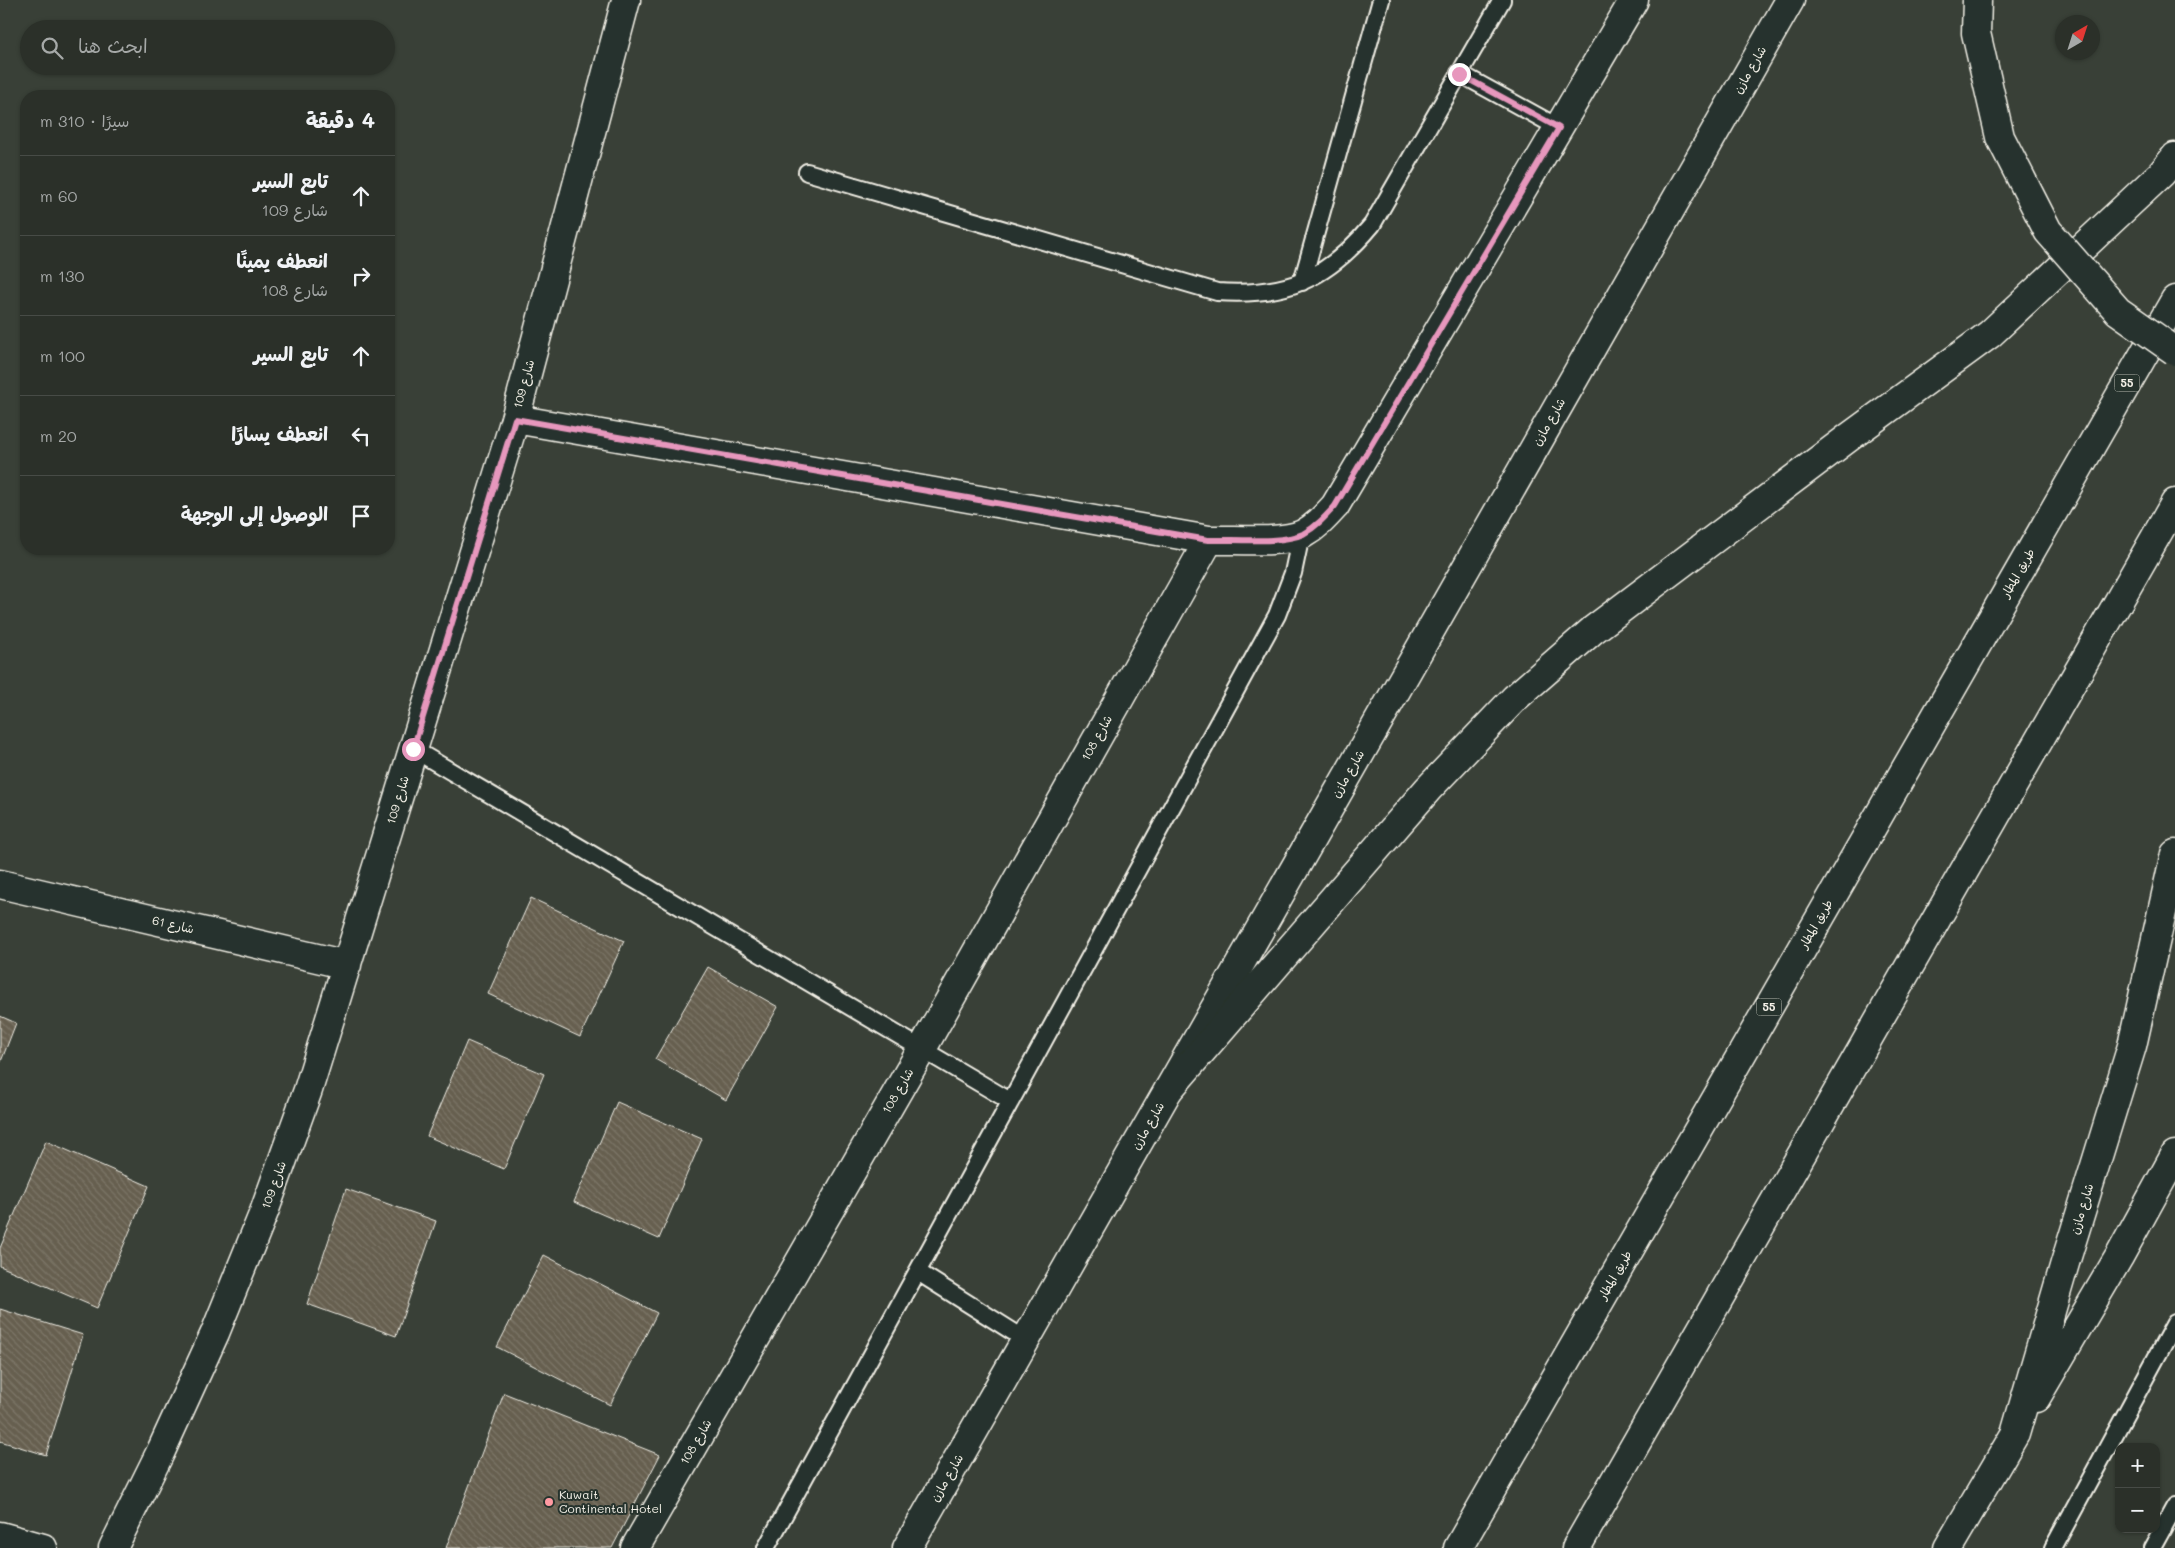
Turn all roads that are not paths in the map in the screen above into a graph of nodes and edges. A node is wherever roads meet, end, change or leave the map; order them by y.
1 (626, 0) edge
2 (1381, 0) edge
3 (1502, 0) edge
4 (1634, 0) edge
5 (1776, 0) edge
6 (1790, 0) edge
7 (1977, 0) edge
8 (1774, 27) junction
9 (1459, 74) junction
10 (1559, 128) junction
11 (2175, 157) edge
12 (807, 172) dead end
13 (1302, 282) junction
14 (2175, 300) edge
15 (2175, 351) edge
16 (515, 419) junction
17 (2175, 503) edge
18 (1301, 535) junction
19 (1208, 540) junction
20 (413, 749) junction
21 (2175, 854) edge
22 (0, 884) edge
23 (347, 965) junction
24 (922, 1049) junction
25 (1169, 1089) junction
26 (1010, 1101) junction
27 (2175, 1156) edge
28 (918, 1272) junction
29 (2175, 1323) edge
30 (1026, 1340) junction
31 (2015, 1434) junction
32 (2175, 1506) edge
33 (0, 1536) edge
34 (43, 1548) edge
35 (114, 1548) edge
36 (635, 1548) edge
37 (766, 1548) edge
38 (907, 1548) edge
39 (1458, 1548) edge
40 (1576, 1548) edge
41 (1948, 1548) edge
42 (2053, 1548) edge
43 (2152, 1548) edge

1 - 16 main road, شارع 109
2 - 13 lane
3 - 9 lane
4 - 10 main road
5 - 8 main road
6 - 8 main road, شارع مازن
7 - 15 main road, bridge
8 - 25 main road, شارع مازن
9 - 10 lane
9 - 13 lane
10 - 18 main road
11 - 25 main road
12 - 13 lane
14 - 39 main road, طريق المطار / 55
16 - 19 main road
16 - 20 main road, شارع 109
17 - 40 main road
18 - 19 main road
18 - 26 lane
19 - 24 main road, شارع 108
20 - 23 main road, شارع 109
20 - 24 lane
21 - 31 main road, شارع مازن
22 - 23 main road, شارع 61
23 - 35 main road, شارع 109
24 - 26 lane
24 - 36 main road, شارع 108
25 - 30 main road, شارع مازن
26 - 28 lane
27 - 31 main road
28 - 30 lane
28 - 37 lane
29 - 42 lane
30 - 38 main road, شارع مازن
31 - 41 main road, شارع مازن
32 - 43 lane
33 - 34 main road

